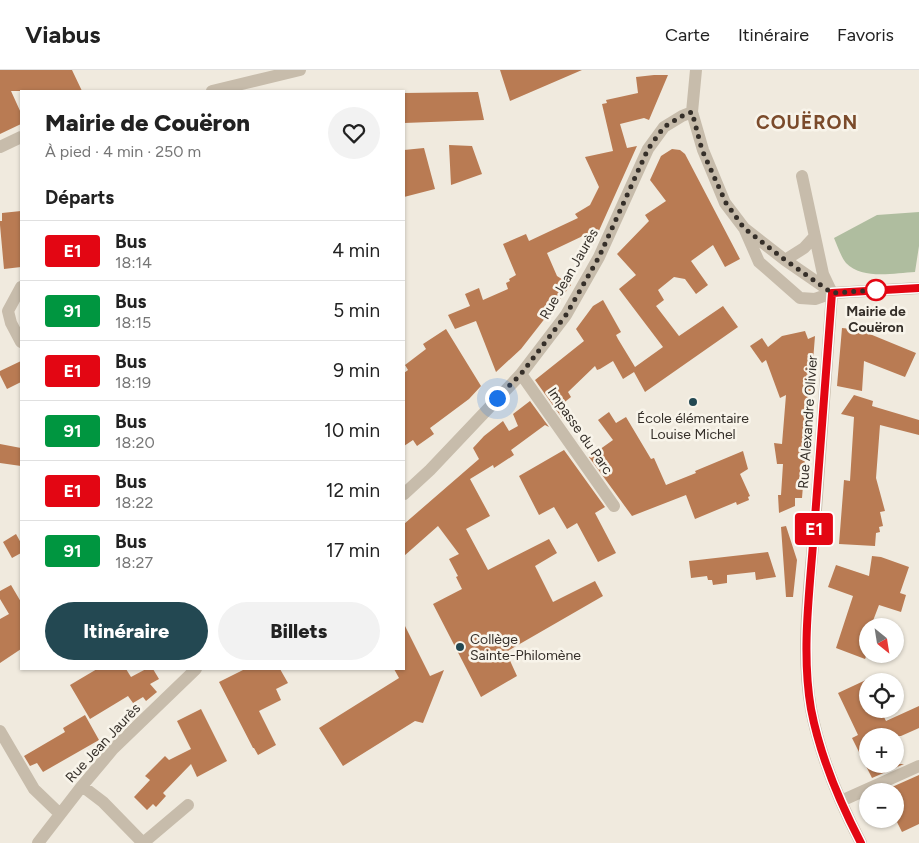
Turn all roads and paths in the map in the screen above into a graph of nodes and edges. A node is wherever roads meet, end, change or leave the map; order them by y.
1 (300, 70) edge
2 (696, 70) edge
3 (216, 90) edge
4 (692, 112) junction
5 (20, 138) edge
6 (0, 148) edge
7 (802, 176) dead end
8 (744, 228) junction
9 (815, 236) junction
10 (785, 260) junction
11 (919, 288) edge
12 (20, 289) edge
13 (832, 293) junction
14 (20, 340) edge
15 (521, 374) junction
16 (405, 493) edge
17 (614, 506) dead end
18 (195, 670) edge
19 (0, 732) edge
20 (919, 766) edge
21 (82, 786) junction
22 (841, 801) junction
23 (188, 805) dead end
24 (60, 814) junction
25 (38, 843) edge
26 (143, 843) edge
27 (861, 843) edge

1 - 3 street
2 - 4 street
4 - 8 street
4 - 15 street, Rue Jean Jaurès
5 - 6 street
7 - 9 street
8 - 10 street
8 - 13 street
9 - 10 street
9 - 13 street
10 - 13 street
11 - 13 street
12 - 14 street
13 - 22 street, Rue Alexandre Olivier
15 - 16 street, Rue Jean Jaurès
15 - 17 street, Impasse du Parc
18 - 21 street, Rue Jean Jaurès
19 - 24 street
20 - 22 street
21 - 24 street, Rue Jean Jaurès
21 - 26 street
22 - 27 street, Rue Alexandre Olivier
23 - 26 street
24 - 25 street, Rue Jean Jaurès

